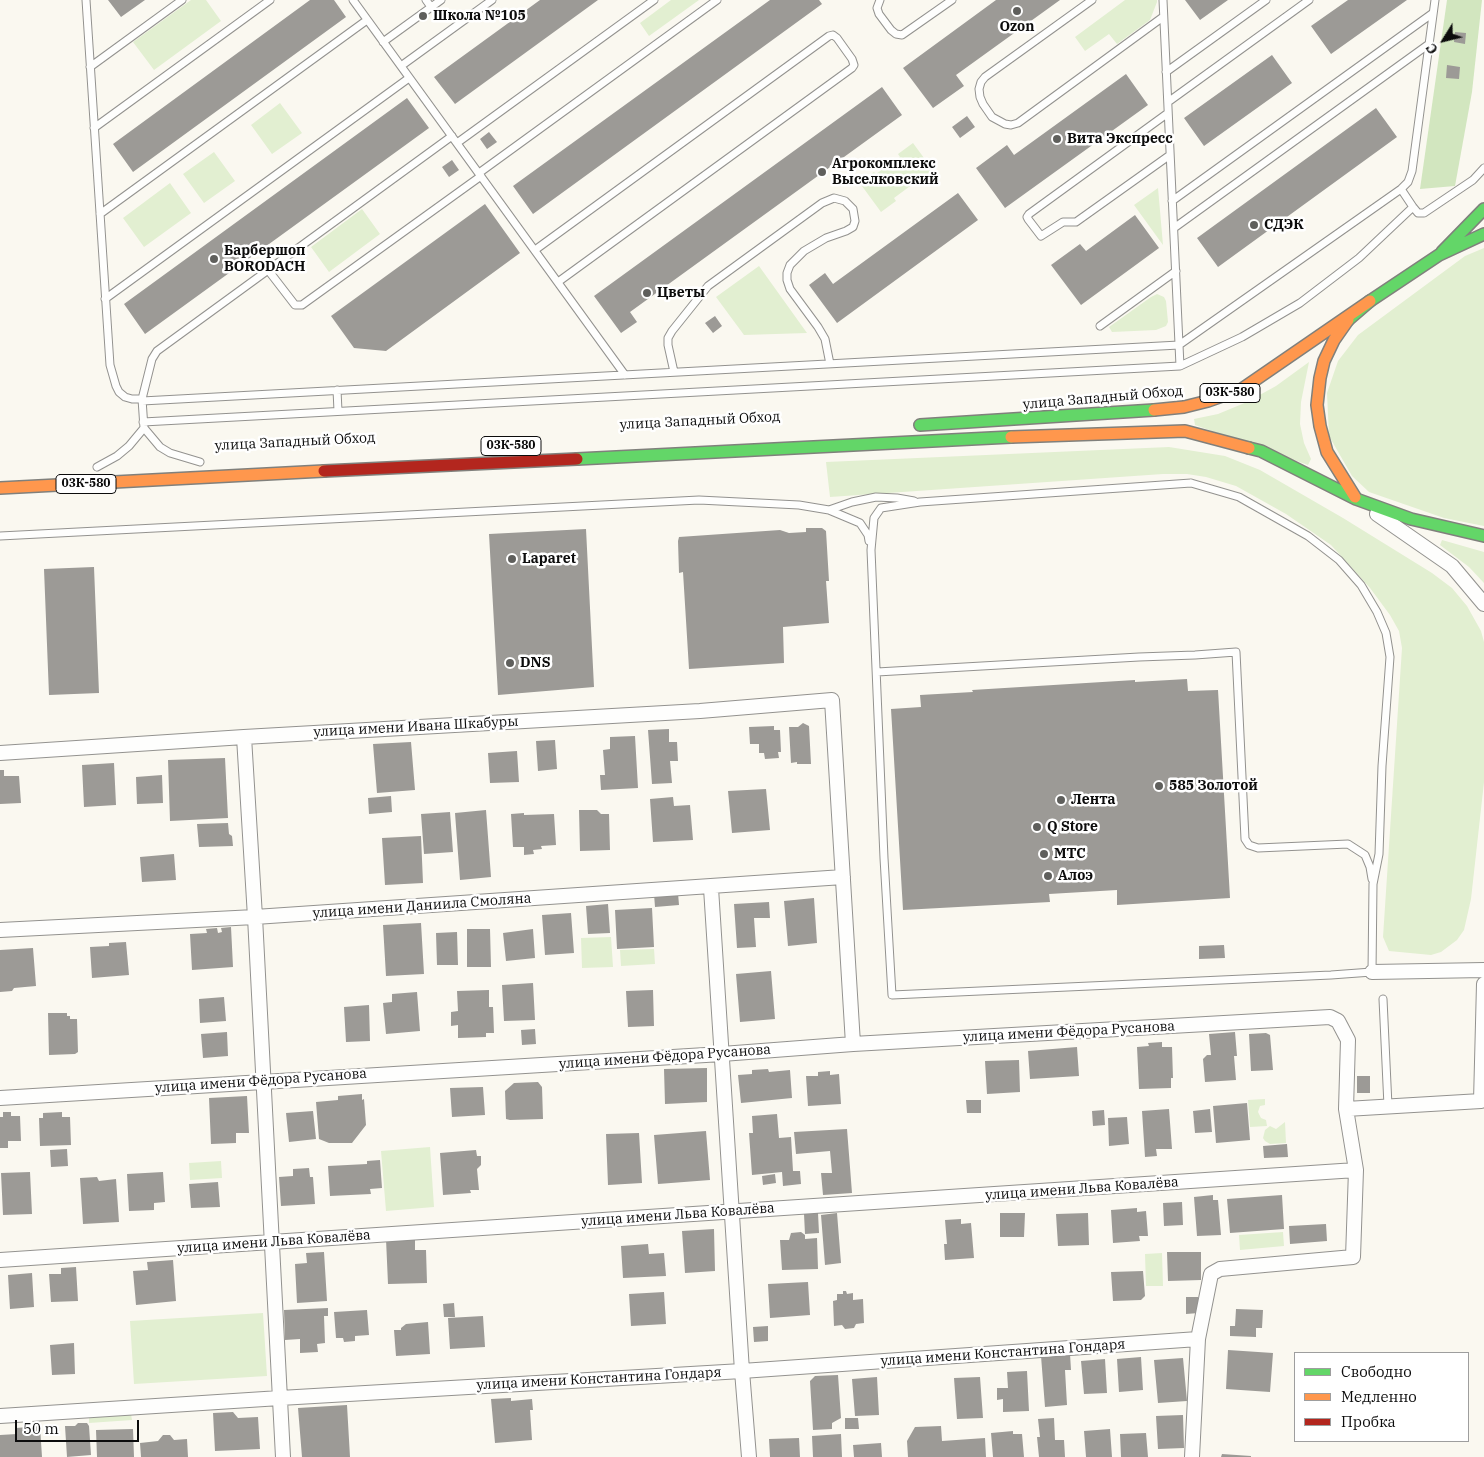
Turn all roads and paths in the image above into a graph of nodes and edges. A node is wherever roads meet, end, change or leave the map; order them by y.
1 (86, 0) edge
2 (182, 0) edge
3 (270, 0) edge
4 (353, 0) edge
5 (426, 0) edge
6 (441, 0) edge
7 (492, 0) edge
8 (654, 0) edge
9 (717, 0) edge
10 (880, 0) edge
11 (952, 0) edge
12 (1092, 0) edge
13 (1163, 0) edge
14 (1266, 0) edge
15 (1310, 0) edge
16 (1435, 0) edge
17 (431, 7) junction
18 (1433, 13) junction
19 (1163, 17) junction
20 (367, 20) junction
21 (383, 42) junction
22 (1429, 44) junction
23 (401, 66) junction
24 (90, 67) junction
25 (1166, 72) junction
26 (409, 78) junction
27 (1168, 102) junction
28 (1168, 114) junction
29 (94, 128) junction
30 (452, 136) junction
31 (457, 143) junction
32 (1170, 155) junction
33 (1484, 168) edge
34 (480, 174) junction
35 (1401, 189) junction
36 (1172, 201) junction
37 (1413, 207) junction
38 (1484, 209) edge
39 (100, 214) junction
40 (1174, 228) junction
41 (1484, 234) edge
42 (535, 250) junction
43 (1439, 254) junction
44 (268, 270) junction
45 (1176, 271) junction
46 (558, 282) junction
47 (105, 299) junction
48 (1370, 301) junction
49 (1100, 326) dead end
50 (1179, 345) junction
51 (830, 364) junction
52 (1180, 366) junction
53 (674, 372) junction
54 (625, 375) junction
55 (337, 390) junction
56 (142, 400) junction
57 (338, 411) junction
58 (144, 425) junction
59 (913, 425) dead end
60 (204, 462) joint
61 (162, 464) dead end
62 (125, 466) dead end
63 (92, 468) joint
64 (0, 488) edge
65 (1356, 499) junction
66 (920, 502) junction
67 (829, 510) junction
68 (0, 536) edge
69 (1484, 536) edge
70 (871, 550) junction
71 (1484, 604) edge
72 (877, 672) junction
73 (244, 737) junction
74 (0, 753) edge
75 (843, 877) junction
76 (1373, 884) junction
77 (711, 888) junction
78 (256, 917) junction
79 (0, 930) edge
80 (1484, 970) edge
81 (1372, 972) junction
82 (1484, 984) edge
83 (1383, 999) dead end
84 (854, 1044) junction
85 (722, 1054) junction
86 (264, 1081) junction
87 (0, 1098) edge
88 (1388, 1106) junction
89 (1346, 1109) junction
90 (1356, 1170) junction
91 (732, 1212) junction
92 (272, 1242) junction
93 (0, 1260) edge
94 (1198, 1339) junction
95 (742, 1371) junction
96 (280, 1398) junction
97 (0, 1416) edge
98 (284, 1457) edge
99 (750, 1457) edge
100 (1192, 1457) edge

1 - 24 lane
2 - 24 lane
3 - 29 lane
4 - 20 lane
5 - 17 lane
6 - 17 lane
7 - 23 lane
8 - 31 lane
9 - 34 lane
10 - 11 lane
12 - 19 lane
13 - 19 lane
14 - 25 lane
15 - 27 lane
16 - 18 lane
17 - 21 lane
18 - 22 lane
18 - 36 lane
19 - 25 lane
20 - 21 lane
20 - 39 lane
21 - 23 lane
22 - 35 lane
22 - 40 lane
23 - 26 lane
24 - 29 lane
25 - 27 lane
26 - 30 lane
26 - 47 lane
27 - 28 lane
28 - 32 lane
28 - 32 lane
29 - 39 lane
30 - 31 lane
30 - 44 lane
31 - 34 lane
32 - 36 lane
33 - 37 lane
34 - 42 lane
34 - 44 lane
35 - 37 lane
35 - 50 lane
36 - 40 lane
37 - 52 lane
38 - 43 main road
39 - 47 lane
40 - 45 lane
41 - 43 main road, 03К-580
42 - 46 lane
42 - 46 lane
43 - 48 main road, 03К-580
44 - 56 lane
45 - 49 lane
45 - 50 lane
46 - 54 lane
47 - 56 lane
48 - 59 main road, улица Западный Обход / 03К-580
48 - 65 main road, 03К-580
50 - 51 lane
50 - 52 lane
51 - 53 lane
51 - 53 lane
52 - 57 lane
53 - 54 lane
54 - 55 lane
55 - 56 lane
55 - 57 lane
56 - 58 lane
57 - 58 lane
58 - 60 lane
58 - 63 lane
60 - 61 main road, улица Западный Обход
62 - 63 main road, 03К-580
64 - 65 main road, 03К-580
65 - 69 main road, 03К-580
65 - 71 street
66 - 67 lane
66 - 70 lane
66 - 76 lane
67 - 68 lane
67 - 70 lane
70 - 72 lane
72 - 76 lane
72 - 81 lane
73 - 74 street, улица имени Ивана Шкабуры
73 - 75 street, улица имени Ивана Шкабуры
73 - 78 street
75 - 77 street, улица имени Даниила Смоляна
75 - 84 street
76 - 81 lane
77 - 78 street, улица имени Даниила Смоляна
77 - 85 street
78 - 79 street, улица имени Даниила Смоляна
78 - 86 street
80 - 81 street
82 - 88 street
83 - 88 lane
84 - 85 street, улица имени Фёдора Русанова
84 - 89 street, улица имени Фёдора Русанова
85 - 86 street, улица имени Фёдора Русанова
85 - 91 street
86 - 87 street, улица имени Фёдора Русанова
86 - 92 street
88 - 89 street
89 - 90 street
90 - 91 street, улица имени Льва Ковалёва
90 - 94 street
91 - 92 street, улица имени Льва Ковалёва
91 - 95 street
92 - 93 street, улица имени Льва Ковалёва
92 - 96 street
94 - 95 street, улица имени Константина Гондаря
94 - 100 street
95 - 96 street, улица имени Константина Гондаря
95 - 99 street
96 - 97 street, улица имени Константина Гондаря
96 - 98 street

